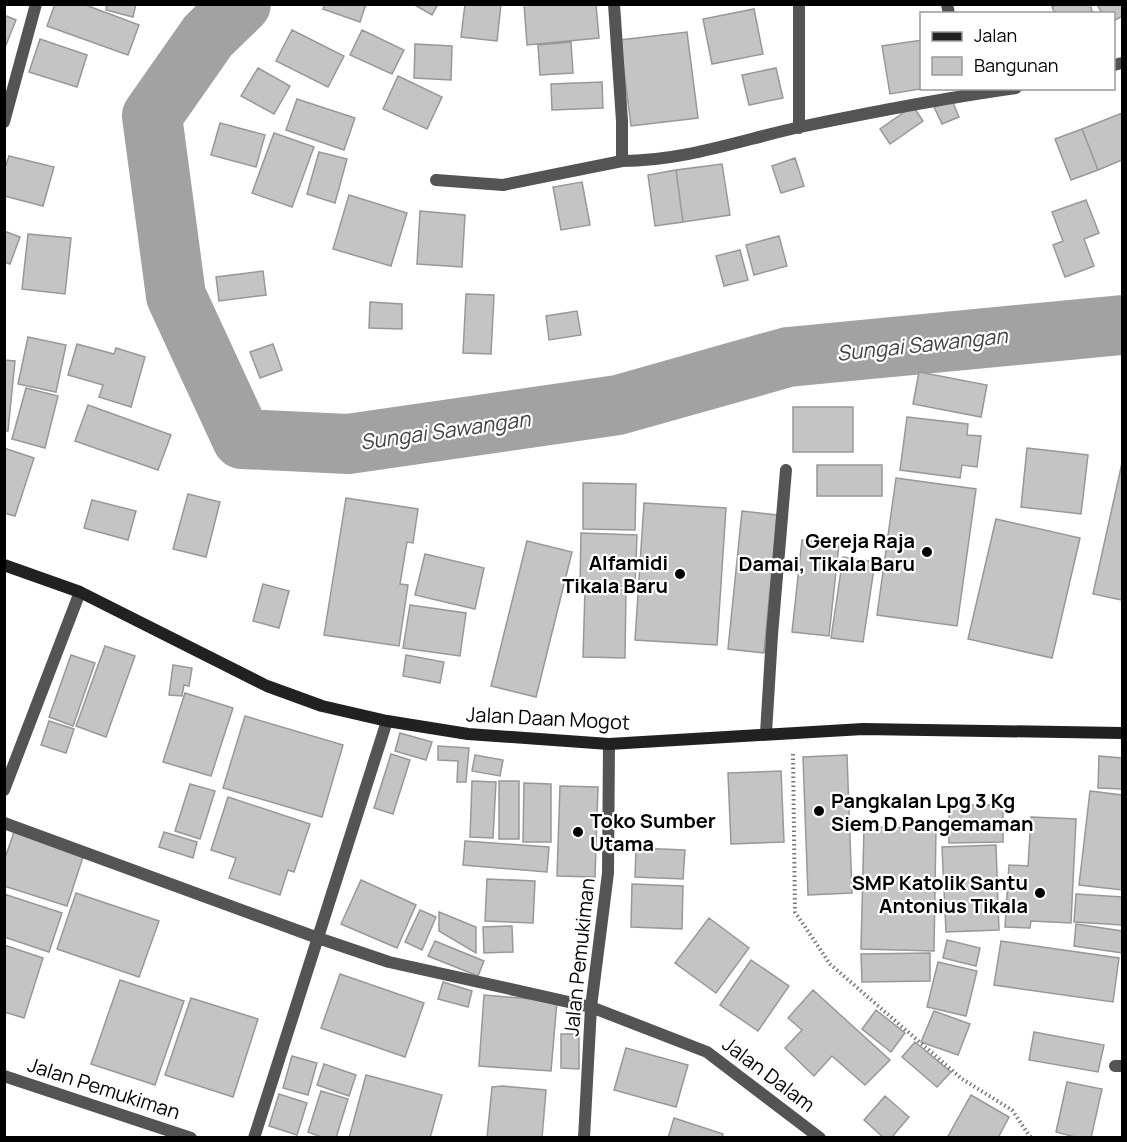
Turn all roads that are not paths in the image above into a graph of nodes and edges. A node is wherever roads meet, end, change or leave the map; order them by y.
1 (36, 4) edge
2 (614, 4) edge
3 (799, 4) edge
4 (990, 90) edge
5 (964, 92) edge
6 (4, 122) edge
7 (799, 128) junction
8 (622, 161) junction
9 (436, 180) dead end
10 (786, 470) dead end
11 (4, 565) edge
12 (80, 592) junction
13 (387, 721) junction
14 (766, 733) junction
15 (1122, 733) edge
16 (609, 744) junction
17 (4, 790) edge
18 (4, 823) edge
19 (318, 938) junction
20 (591, 1007) junction
21 (4, 1076) edge
22 (177, 1136) edge
23 (191, 1137) edge
24 (254, 1137) edge
25 (584, 1137) edge
26 (820, 1137) edge

1 - 6 street
2 - 8 street
3 - 7 street
4 - 5 street
5 - 7 street
7 - 8 street
8 - 9 street
10 - 14 street
11 - 12 main road, Jalan Daan Mogot
12 - 13 main road, Jalan Daan Mogot
12 - 17 street
13 - 16 main road, Jalan Daan Mogot
13 - 19 street
14 - 15 main road, Jalan Daan Mogot
14 - 16 main road, Jalan Daan Mogot
16 - 20 street, Jalan Pemukiman
18 - 19 street, Jalan Dalam
19 - 20 street, Jalan Dalam
19 - 24 street
20 - 25 street, Jalan Pemukiman
20 - 26 street, Jalan Dalam
21 - 22 street, Jalan Pemukiman
22 - 23 street, Jalan Pemukiman

